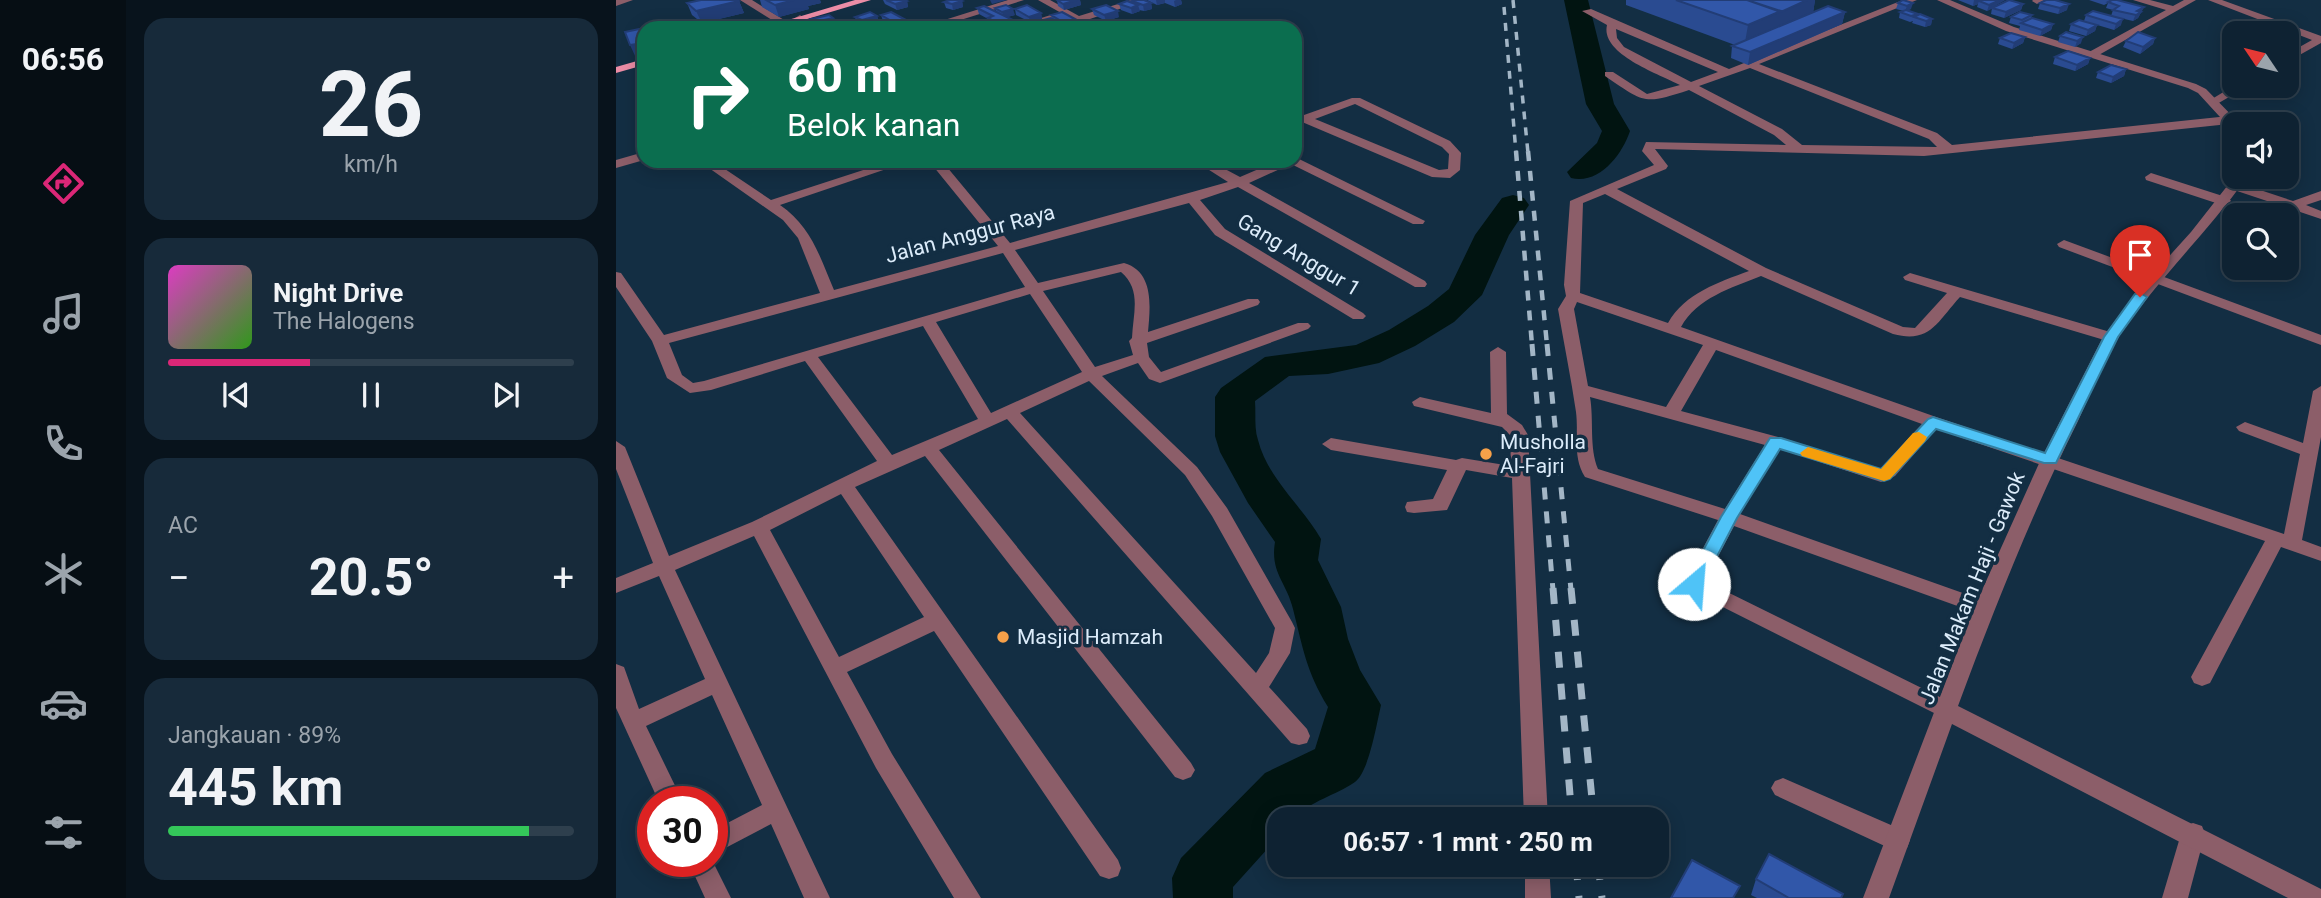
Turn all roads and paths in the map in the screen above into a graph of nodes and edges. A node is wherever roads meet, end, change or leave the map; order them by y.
1 (628, 0) edge
2 (745, 0) edge
3 (866, 0) edge
4 (1019, 0) edge
5 (1043, 0) edge
6 (1141, 0) edge
7 (1912, 0) edge
8 (1941, 0) edge
9 (2138, 0) edge
10 (2191, 0) edge
11 (2213, 0) edge
12 (616, 3) edge
13 (2174, 9) junction
14 (1587, 11) dead end
15 (1067, 13) junction
16 (800, 18) junction
17 (955, 19) junction
18 (781, 21) edge
19 (790, 21) edge
20 (803, 21) edge
21 (948, 21) edge
22 (959, 21) edge
23 (1039, 21) edge
24 (1080, 21) edge
25 (1088, 21) edge
26 (1612, 24) junction
27 (2321, 39) edge
28 (2300, 51) edge
29 (2093, 54) junction
30 (637, 64) edge
31 (1751, 65) junction
32 (616, 70) edge
33 (1729, 73) junction
34 (1609, 74) dead end
35 (1690, 86) junction
36 (2222, 98) edge
37 (2213, 103) junction
38 (2222, 112) edge
39 (1302, 116) edge
40 (1302, 118) edge
41 (2222, 124) edge
42 (1799, 149) junction
43 (1951, 150) junction
44 (637, 158) edge
45 (616, 164) edge
46 (1302, 164) edge
47 (716, 168) edge
48 (882, 168) edge
49 (941, 168) edge
50 (1214, 168) edge
51 (1272, 168) edge
52 (2151, 177) dead end
53 (1240, 182) junction
54 (2222, 186) edge
55 (2233, 189) edge
56 (2238, 189) edge
57 (1606, 190) junction
58 (2321, 195) edge
59 (1192, 198) junction
60 (2288, 203) edge
61 (2299, 203) edge
62 (771, 204) junction
63 (2299, 207) edge
64 (2321, 215) edge
65 (1418, 221) dead end
66 (2064, 244) dead end
67 (1005, 246) junction
68 (1761, 271) junction
69 (1910, 277) dead end
70 (2157, 279) junction
71 (1420, 284) dead end
72 (619, 286) edge
73 (1033, 289) junction
74 (1957, 291) junction
75 (829, 296) junction
76 (1573, 296) junction
77 (1253, 302) dead end
78 (1358, 316) dead end
79 (927, 320) junction
80 (1303, 326) dead end
81 (1672, 329) junction
82 (2111, 337) junction
83 (2321, 340) edge
84 (660, 341) junction
85 (1713, 342) junction
86 (1139, 349) junction
87 (1498, 352) dead end
88 (809, 356) junction
89 (1091, 374) junction
90 (1579, 389) junction
91 (2321, 391) edge
92 (1420, 402) dead end
93 (1009, 411) junction
94 (1671, 414) junction
95 (987, 421) junction
96 (1508, 422) junction
97 (1933, 422) junction
98 (2245, 427) dead end
99 (1776, 442) junction
100 (1331, 444) dead end
101 (616, 447) edge
102 (928, 449) junction
103 (2308, 451) junction
104 (2050, 460) junction
105 (888, 463) junction
106 (1457, 466) junction
107 (1520, 473) junction
108 (843, 484) junction
109 (1414, 508) dead end
110 (1729, 517) junction
111 (759, 527) junction
112 (2284, 541) junction
113 (2321, 554) edge
114 (664, 567) junction
115 (616, 586) edge
116 (1984, 608) junction
117 (938, 620) junction
118 (834, 669) junction
119 (616, 673) edge
120 (2202, 677) dead end
121 (716, 682) junction
122 (1257, 687) junction
123 (1946, 710) junction
124 (633, 722) junction
125 (1299, 736) dead end
126 (1183, 770) dead end
127 (663, 786) edge
128 (1783, 788) dead end
129 (1535, 807) edge
130 (774, 810) junction
131 (2193, 834) junction
132 (728, 835) edge
133 (1898, 840) junction
134 (1109, 868) dead end
135 (708, 877) edge
136 (1537, 877) edge
137 (718, 898) edge
138 (817, 898) edge
139 (968, 898) edge
140 (1538, 898) edge
141 (1876, 898) edge
142 (2175, 898) edge
143 (2313, 898) edge

1 - 12 street
2 - 18 street
3 - 16 main road
4 - 17 street
5 - 15 street
6 - 25 street
7 - 31 street
8 - 29 street
9 - 13 street
10 - 13 street
11 - 27 street
13 - 29 street
14 - 26 street
15 - 23 street
15 - 24 street
16 - 19 main road
16 - 20 street
17 - 21 street
17 - 22 street
26 - 33 street
26 - 35 street
27 - 28 street
29 - 37 street
30 - 32 main road
31 - 33 street
31 - 43 street
33 - 35 street
34 - 35 street
35 - 42 street
36 - 37 street
37 - 38 street
39 - 40 street
41 - 43 street
42 - 43 street
42 - 57 street
44 - 45 street
46 - 65 street
47 - 62 street
48 - 62 street
49 - 67 street
50 - 53 street
51 - 53 street, Jalan Anggur Raya
52 - 54 street
53 - 59 street, Jalan Anggur Raya
53 - 71 street
55 - 70 street, Jalan Makam Haji - Gawok
56 - 60 street
57 - 68 street
57 - 76 street
58 - 61 street
59 - 67 street, Jalan Anggur Raya
59 - 78 street, Gang Anggur 1
62 - 75 street
63 - 64 street
66 - 70 street
67 - 73 street
67 - 75 street, Jalan Anggur Raya
68 - 74 street
68 - 81 street
69 - 74 street
70 - 82 street, Jalan Makam Haji - Gawok
70 - 83 street
72 - 84 street
73 - 79 street
73 - 86 street
73 - 89 street
74 - 82 street
75 - 84 street, Jalan Anggur Raya
76 - 81 street
76 - 90 street
77 - 86 street
79 - 88 street
79 - 95 street
80 - 86 street
81 - 85 street
82 - 104 street, Jalan Makam Haji - Gawok
84 - 88 street
85 - 94 street
85 - 97 street
86 - 89 street
87 - 96 street
88 - 105 street
89 - 93 street
89 - 122 street
90 - 94 street
90 - 110 street
91 - 103 street
92 - 96 street
93 - 95 street
93 - 122 street
94 - 99 street
95 - 102 street
96 - 107 street
97 - 99 street
97 - 104 street
98 - 103 street
99 - 110 street
100 - 106 street
101 - 114 street
102 - 105 street
102 - 126 street
103 - 112 street
104 - 112 street
104 - 116 street, Jalan Makam Haji - Gawok
105 - 108 street
106 - 107 street
106 - 109 street
107 - 129 street
108 - 111 street
108 - 117 street
110 - 116 street
110 - 123 street
111 - 114 street
111 - 118 street
112 - 113 street
112 - 120 street
114 - 115 street
114 - 121 street
116 - 123 street, Jalan Makam Haji - Gawok
117 - 118 street
117 - 134 street
118 - 139 street
119 - 124 street
121 - 124 street
121 - 130 street
122 - 125 street
123 - 131 street
123 - 133 street, Jalan Makam Haji - Gawok
124 - 127 street
128 - 133 street
130 - 132 street
130 - 138 street
131 - 142 street
131 - 143 street
133 - 141 street, Jalan Makam Haji - Gawok
135 - 137 street
136 - 140 street

